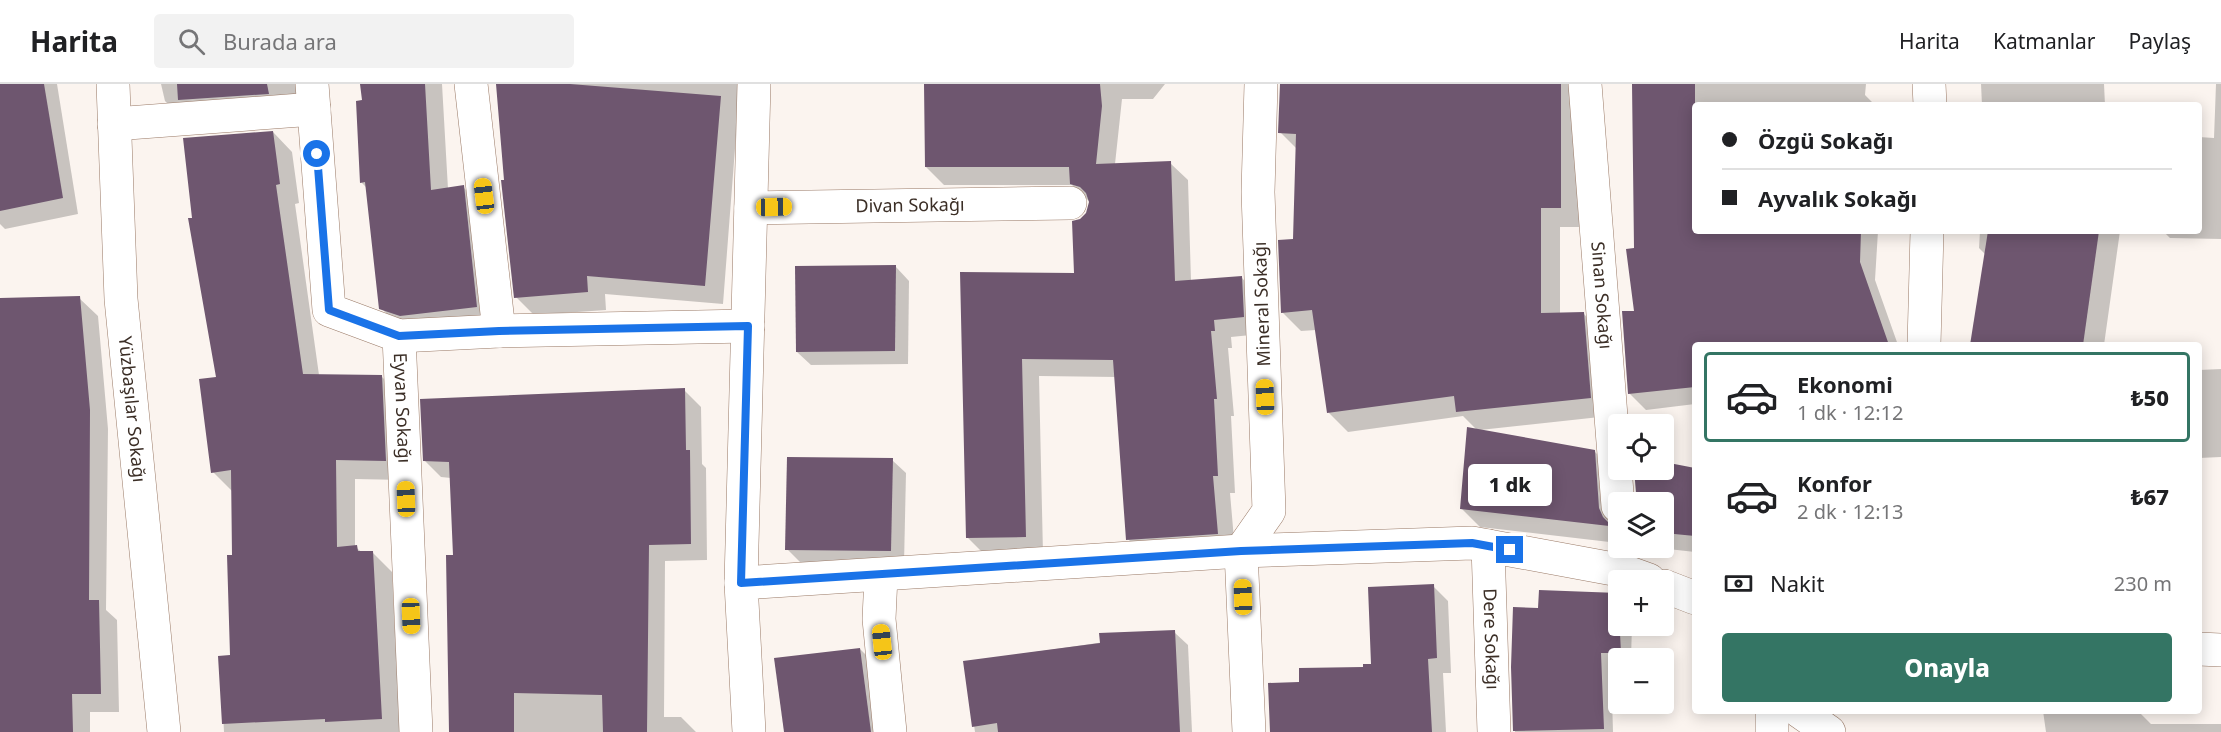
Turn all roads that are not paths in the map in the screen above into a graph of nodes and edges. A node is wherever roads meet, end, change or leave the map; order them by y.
1 (113, 84) edge
2 (471, 84) edge
3 (754, 84) edge
4 (1261, 84) edge
5 (1585, 84) edge
6 (1929, 84) edge
7 (313, 96) edge
8 (1930, 102) edge
9 (114, 124) junction
10 (1070, 203) dead end
11 (751, 208) junction
12 (1927, 234) edge
13 (748, 326) junction
14 (499, 331) junction
15 (399, 336) junction
16 (1924, 342) edge
17 (1617, 492) edge
18 (1488, 546) junction
19 (1241, 551) junction
20 (1631, 566) edge
21 (881, 576) junction
22 (741, 583) junction
23 (1674, 590) edge
24 (1692, 597) edge
25 (2202, 649) edge
26 (2221, 650) edge
27 (1772, 714) edge
28 (1803, 714) edge
29 (164, 732) edge
30 (416, 732) edge
31 (749, 732) edge
32 (890, 732) edge
33 (1249, 732) edge
34 (1494, 732) edge
35 (1772, 732) edge
36 (1829, 732) edge

1 - 9 street, Yüzbaşılar Sokağı
2 - 14 street
3 - 11 street
4 - 19 street, Mineral Sokağı
5 - 17 street, Sinan Sokağı
6 - 8 street
7 - 9 street
7 - 15 street
9 - 29 street, Yüzbaşılar Sokağı
10 - 11 street, Divan Sokağı
11 - 13 street
12 - 16 street
13 - 14 street
13 - 22 street
14 - 15 street
15 - 30 street, Eyvan Sokağı
18 - 19 street
18 - 20 street
18 - 34 street, Dere Sokağı
19 - 21 street
19 - 33 street
21 - 22 street
21 - 32 street
22 - 31 street
23 - 24 street
25 - 26 street
27 - 35 street
28 - 36 street

